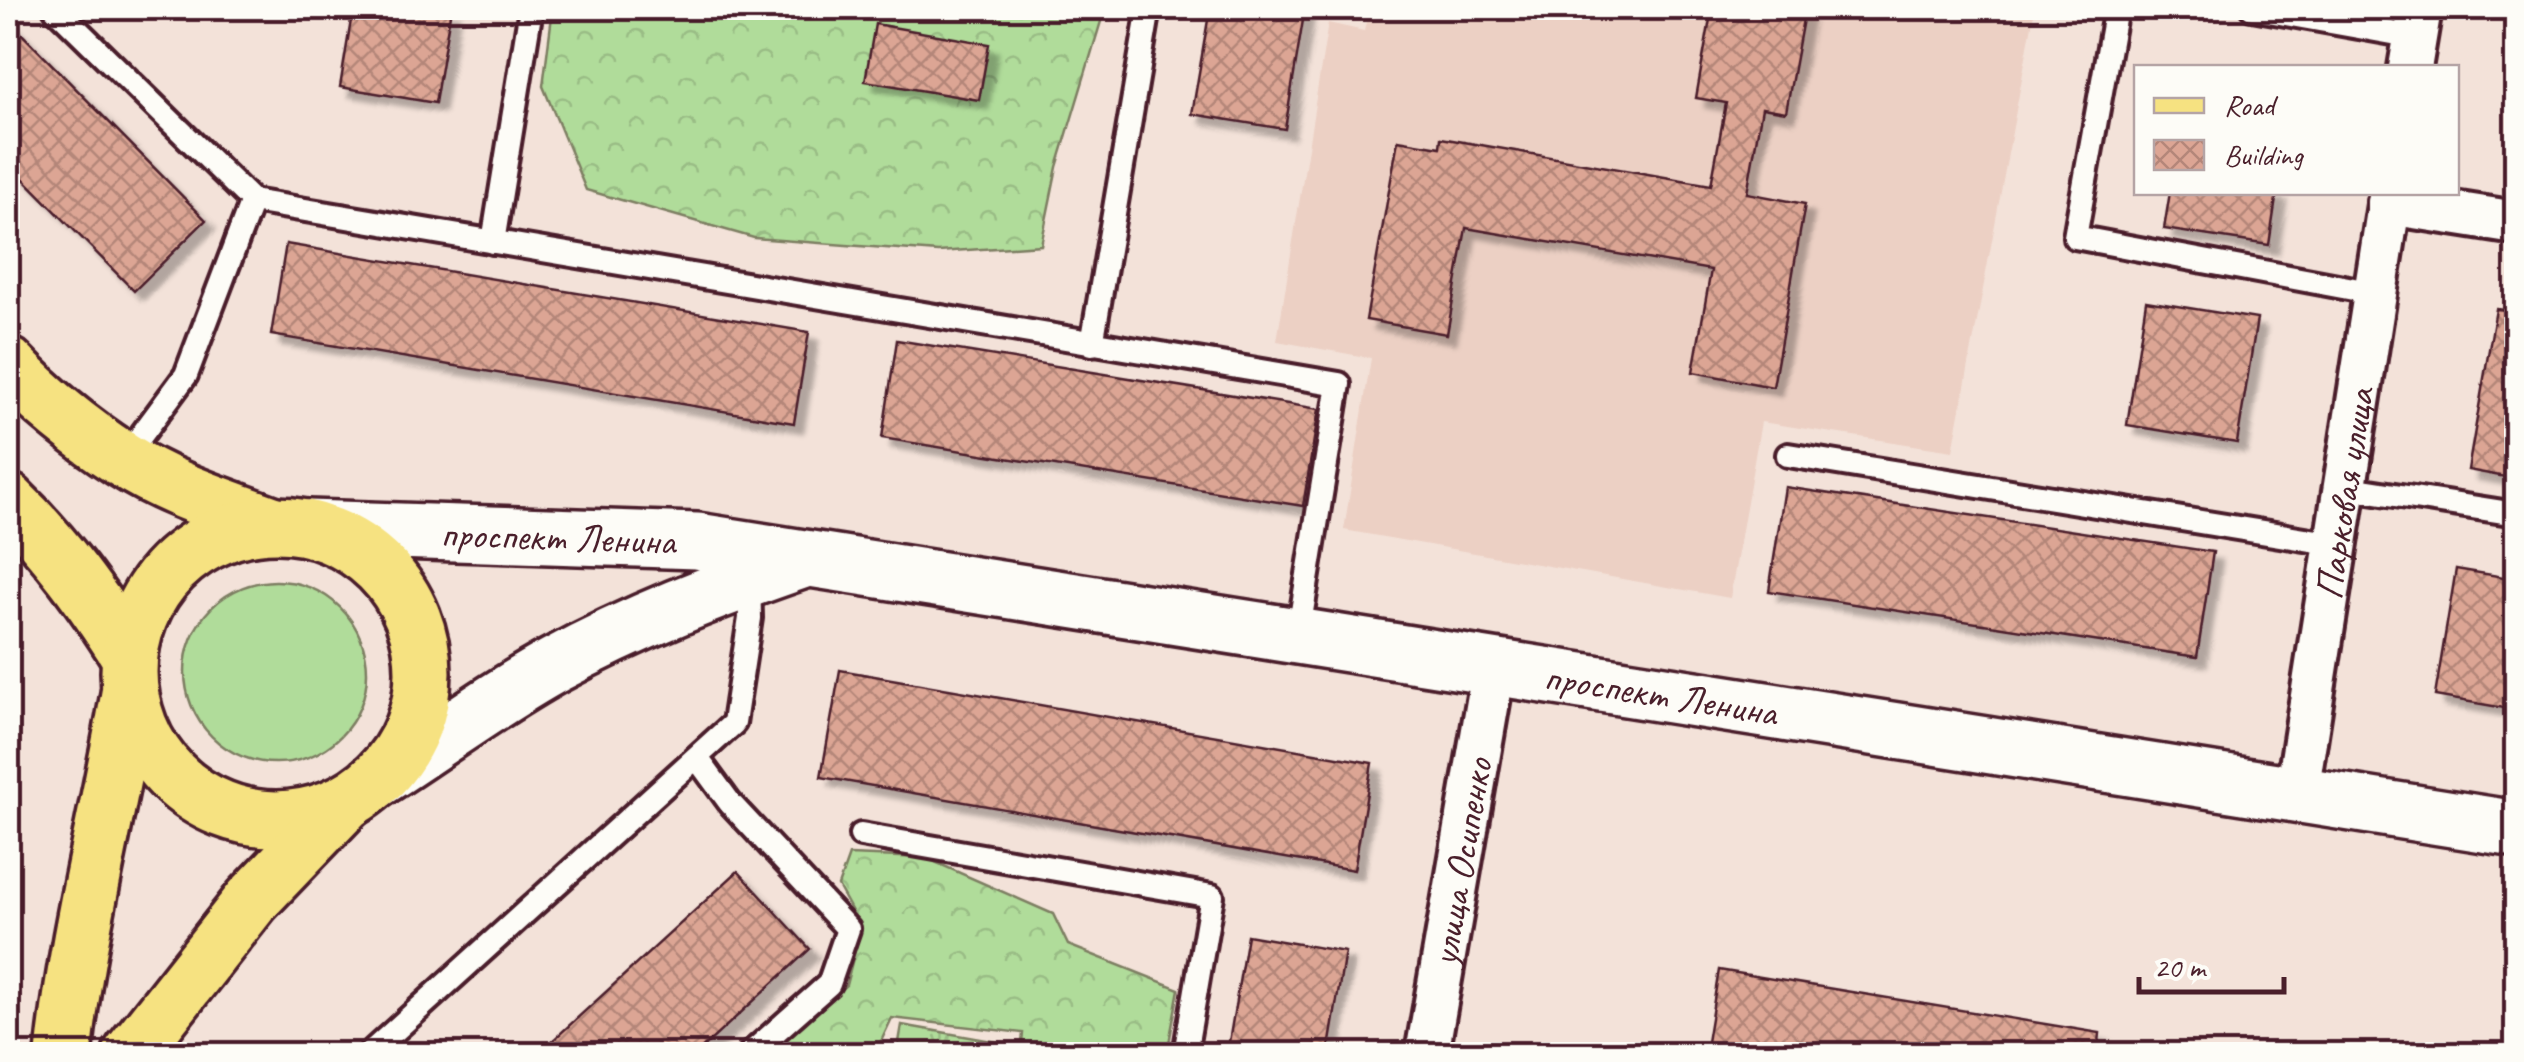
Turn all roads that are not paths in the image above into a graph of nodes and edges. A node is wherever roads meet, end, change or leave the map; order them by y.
1 (55, 8) edge
2 (530, 8) edge
3 (1149, 8) edge
4 (2116, 8) edge
5 (2252, 8) edge
6 (2415, 37) edge
7 (2390, 198) edge
8 (252, 202) junction
9 (2516, 223) edge
10 (493, 242) junction
11 (2375, 293) junction
12 (1092, 344) junction
13 (8, 365) edge
14 (1788, 454) dead end
15 (123, 460) junction
16 (2344, 487) junction
17 (8, 501) edge
18 (2516, 514) edge
19 (290, 526) junction
20 (2336, 544) junction
21 (804, 560) junction
22 (749, 579) junction
23 (1298, 636) junction
24 (1494, 667) junction
25 (129, 673) junction
26 (698, 758) junction
27 (361, 792) junction
28 (2297, 792) junction
29 (2516, 829) edge
30 (862, 836) dead end
31 (64, 1054) edge
32 (131, 1054) edge
33 (369, 1054) edge
34 (750, 1054) edge
35 (1185, 1054) edge
36 (1427, 1054) edge

1 - 8 lane
2 - 10 lane
3 - 12 lane
4 - 11 lane
5 - 6 lane
7 - 9 street
7 - 11 street, Парковая улица
8 - 10 lane
8 - 15 lane
10 - 12 lane
11 - 16 street, Парковая улица
12 - 23 lane
13 - 15 main road, проспект Ленина
14 - 20 lane
15 - 19 main road, проспект Ленина
16 - 18 lane
16 - 20 street, Парковая улица
17 - 25 main road
19 - 21 main road, проспект Ленина
19 - 25 main road
19 - 27 main road
20 - 28 street, Парковая улица
21 - 22 main road, проспект Ленина
21 - 23 main road, проспект Ленина
22 - 26 lane
22 - 27 main road, проспект Ленина
23 - 24 main road, проспект Ленина
24 - 28 main road, проспект Ленина
24 - 36 street, улица Осипенко
25 - 27 main road
25 - 31 main road
26 - 33 lane
26 - 34 lane
27 - 32 main road, проспект Ленина
28 - 29 main road, проспект Ленина
30 - 35 lane

